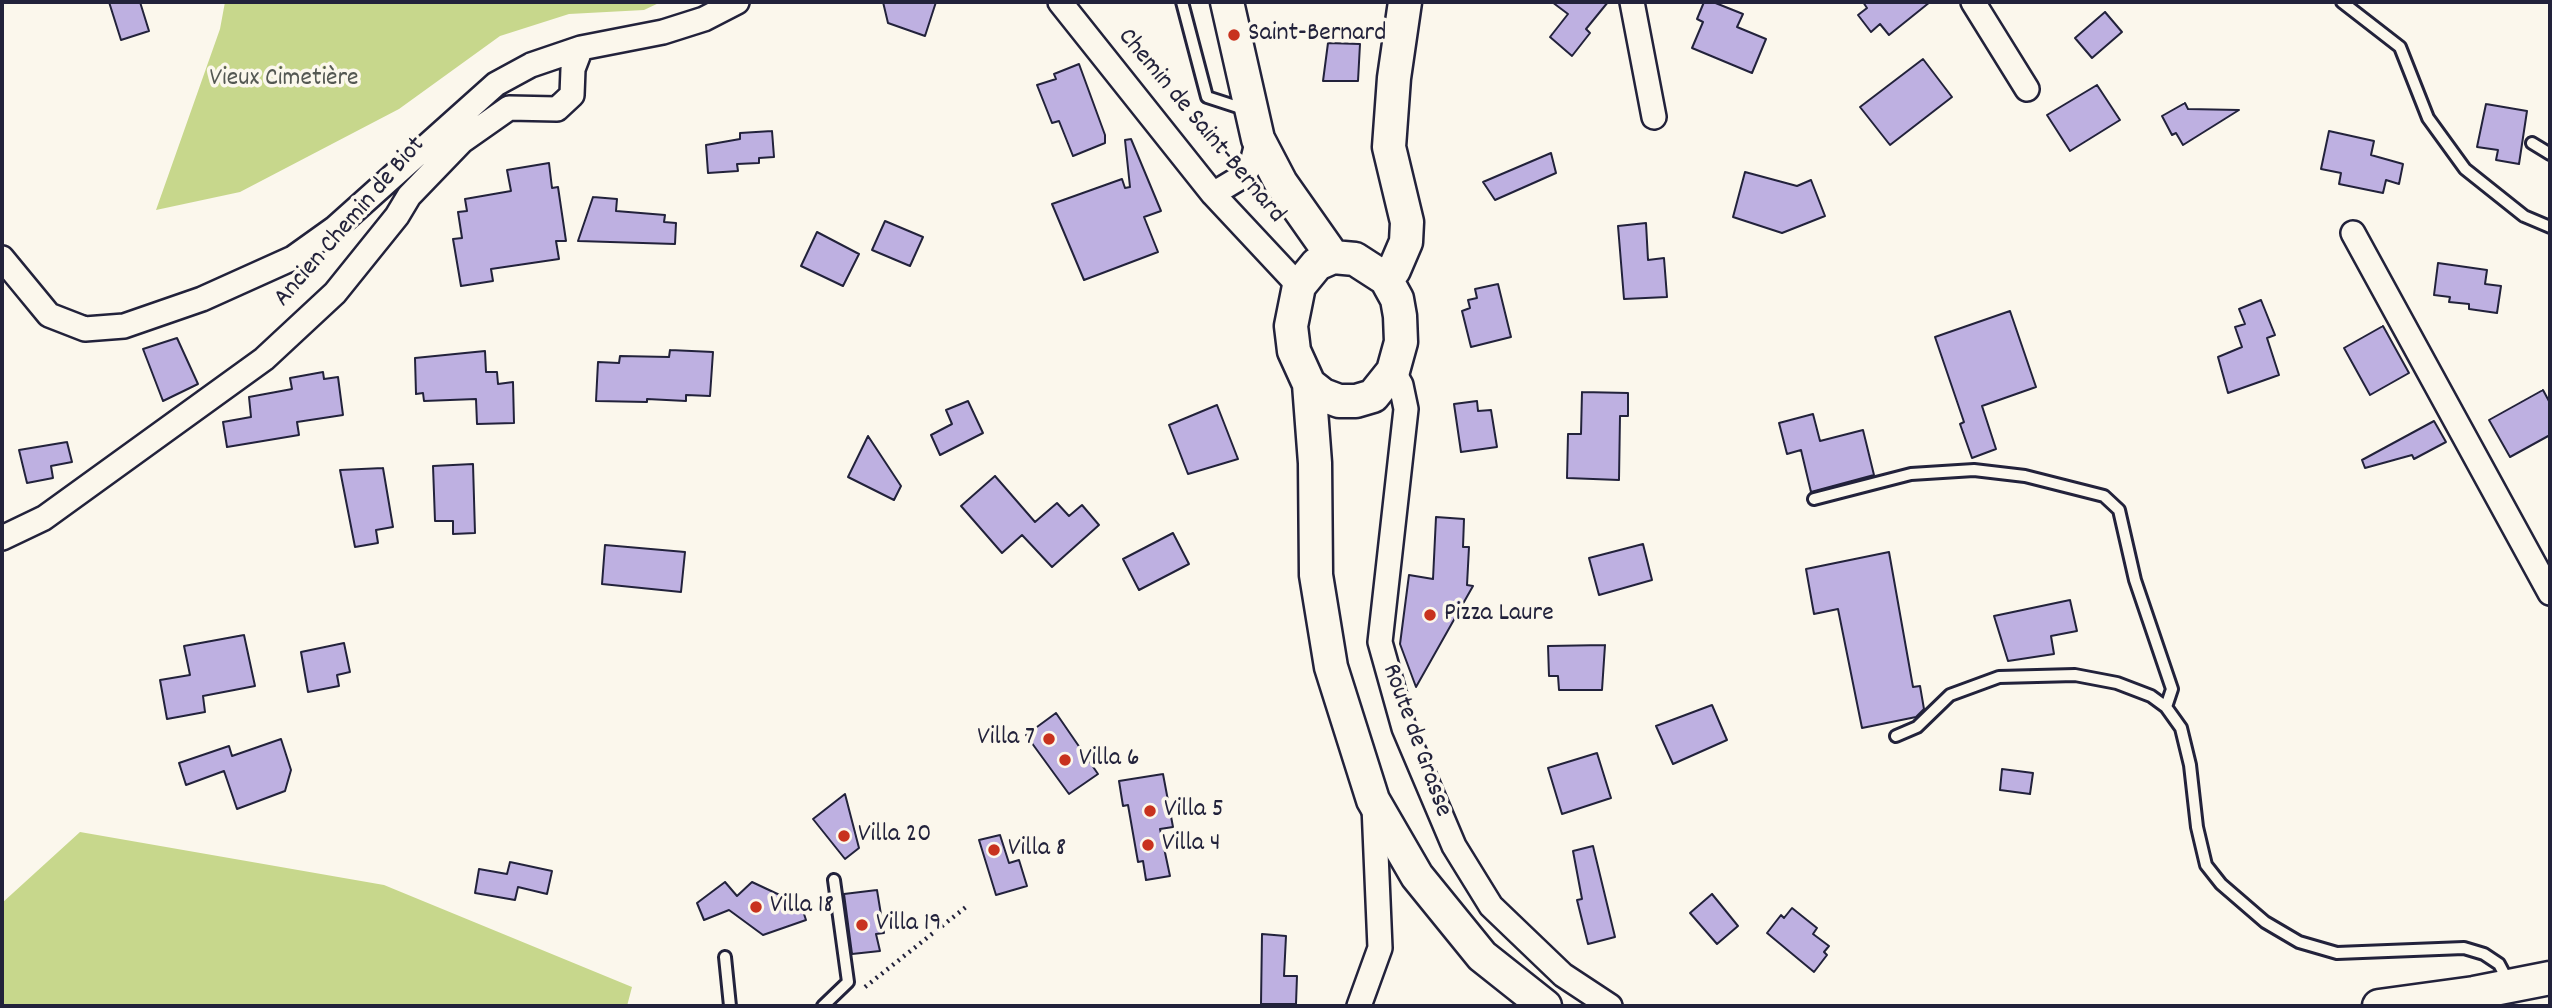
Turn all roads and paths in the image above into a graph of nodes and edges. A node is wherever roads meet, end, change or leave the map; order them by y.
1 (737, 2) edge
2 (1060, 2) edge
3 (1182, 2) edge
4 (1227, 2) edge
5 (1405, 2) edge
6 (1632, 2) edge
7 (1973, 2) edge
8 (2342, 2) edge
9 (582, 47) junction
10 (2027, 89) dead end
11 (1654, 117) dead end
12 (1255, 125) junction
13 (2532, 144) dead end
14 (2550, 153) edge
15 (1213, 194) junction
16 (2550, 227) edge
17 (2353, 233) dead end
18 (1333, 257) junction
19 (2, 258) edge
20 (1386, 279) junction
21 (1299, 286) junction
22 (1393, 371) junction
23 (1308, 384) junction
24 (1356, 401) junction
25 (1315, 463) junction
26 (1814, 499) dead end
27 (2, 537) edge
28 (2550, 593) edge
29 (2166, 707) junction
30 (1896, 736) dead end
31 (1373, 800) junction
32 (834, 880) dead end
33 (966, 908) dead end
34 (725, 957) dead end
35 (2550, 978) edge
36 (2510, 986) junction
37 (862, 990) dead end
38 (2474, 1000) edge
39 (730, 1006) edge
40 (822, 1006) edge
41 (1359, 1006) edge
42 (1545, 1006) edge
43 (1610, 1006) edge
44 (2379, 1006) edge

1 - 9 street
2 - 15 street, Chemin de Saint-Bernard
3 - 12 lane
4 - 12 main road
5 - 20 main road
6 - 11 street
7 - 10 street
8 - 16 lane
9 - 19 street
9 - 27 street, Ancien Chemin de Biot
12 - 15 street
12 - 18 main road
13 - 14 lane
15 - 21 street, Chemin de Saint-Bernard
17 - 28 street
18 - 20 main road
18 - 21 main road
20 - 22 main road
21 - 23 main road
22 - 24 main road
22 - 43 street, Route de Grasse
23 - 24 main road
23 - 25 main road, Route de Grasse
24 - 25 main road, Route de Grasse
25 - 31 main road, Route de Grasse
26 - 29 lane
29 - 30 lane
29 - 36 lane
31 - 41 street
31 - 42 main road, Route de Grasse
32 - 40 lane
33 - 37 path
34 - 39 lane
35 - 36 main road
36 - 38 main road
38 - 44 main road

